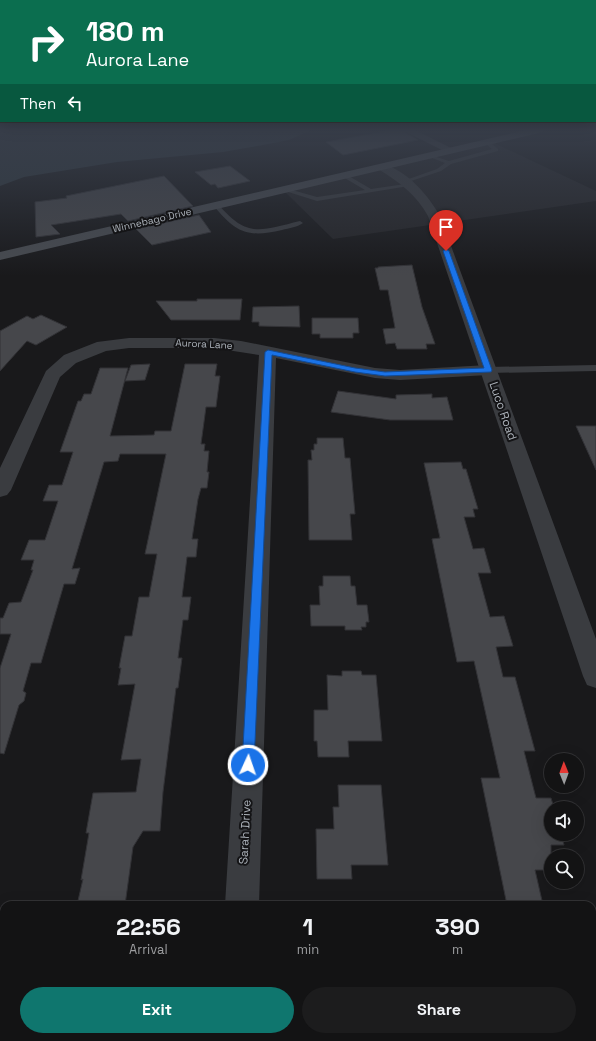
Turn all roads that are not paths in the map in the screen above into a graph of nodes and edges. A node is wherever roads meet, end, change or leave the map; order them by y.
1 (334, 179) edge
2 (349, 179) edge
3 (402, 179) edge
4 (419, 179) edge
5 (409, 183) junction
6 (284, 190) junction
7 (370, 191) junction
8 (216, 206) junction
9 (300, 223) dead end
10 (0, 256) edge
11 (268, 352) junction
12 (596, 368) edge
13 (488, 370) junction
14 (0, 490) edge
15 (596, 676) edge
16 (242, 901) edge

1 - 6 main road, Winnebago Drive
2 - 7 lane
3 - 5 street, Luco Road
4 - 5 lane
5 - 7 lane
5 - 13 street, Luco Road
6 - 7 lane
6 - 8 main road, Winnebago Drive
8 - 9 lane
8 - 10 main road, Winnebago Drive
11 - 13 street, Aurora Lane
11 - 14 street, Aurora Lane
11 - 16 street, Sarah Drive
12 - 13 lane
13 - 15 street, Luco Road

